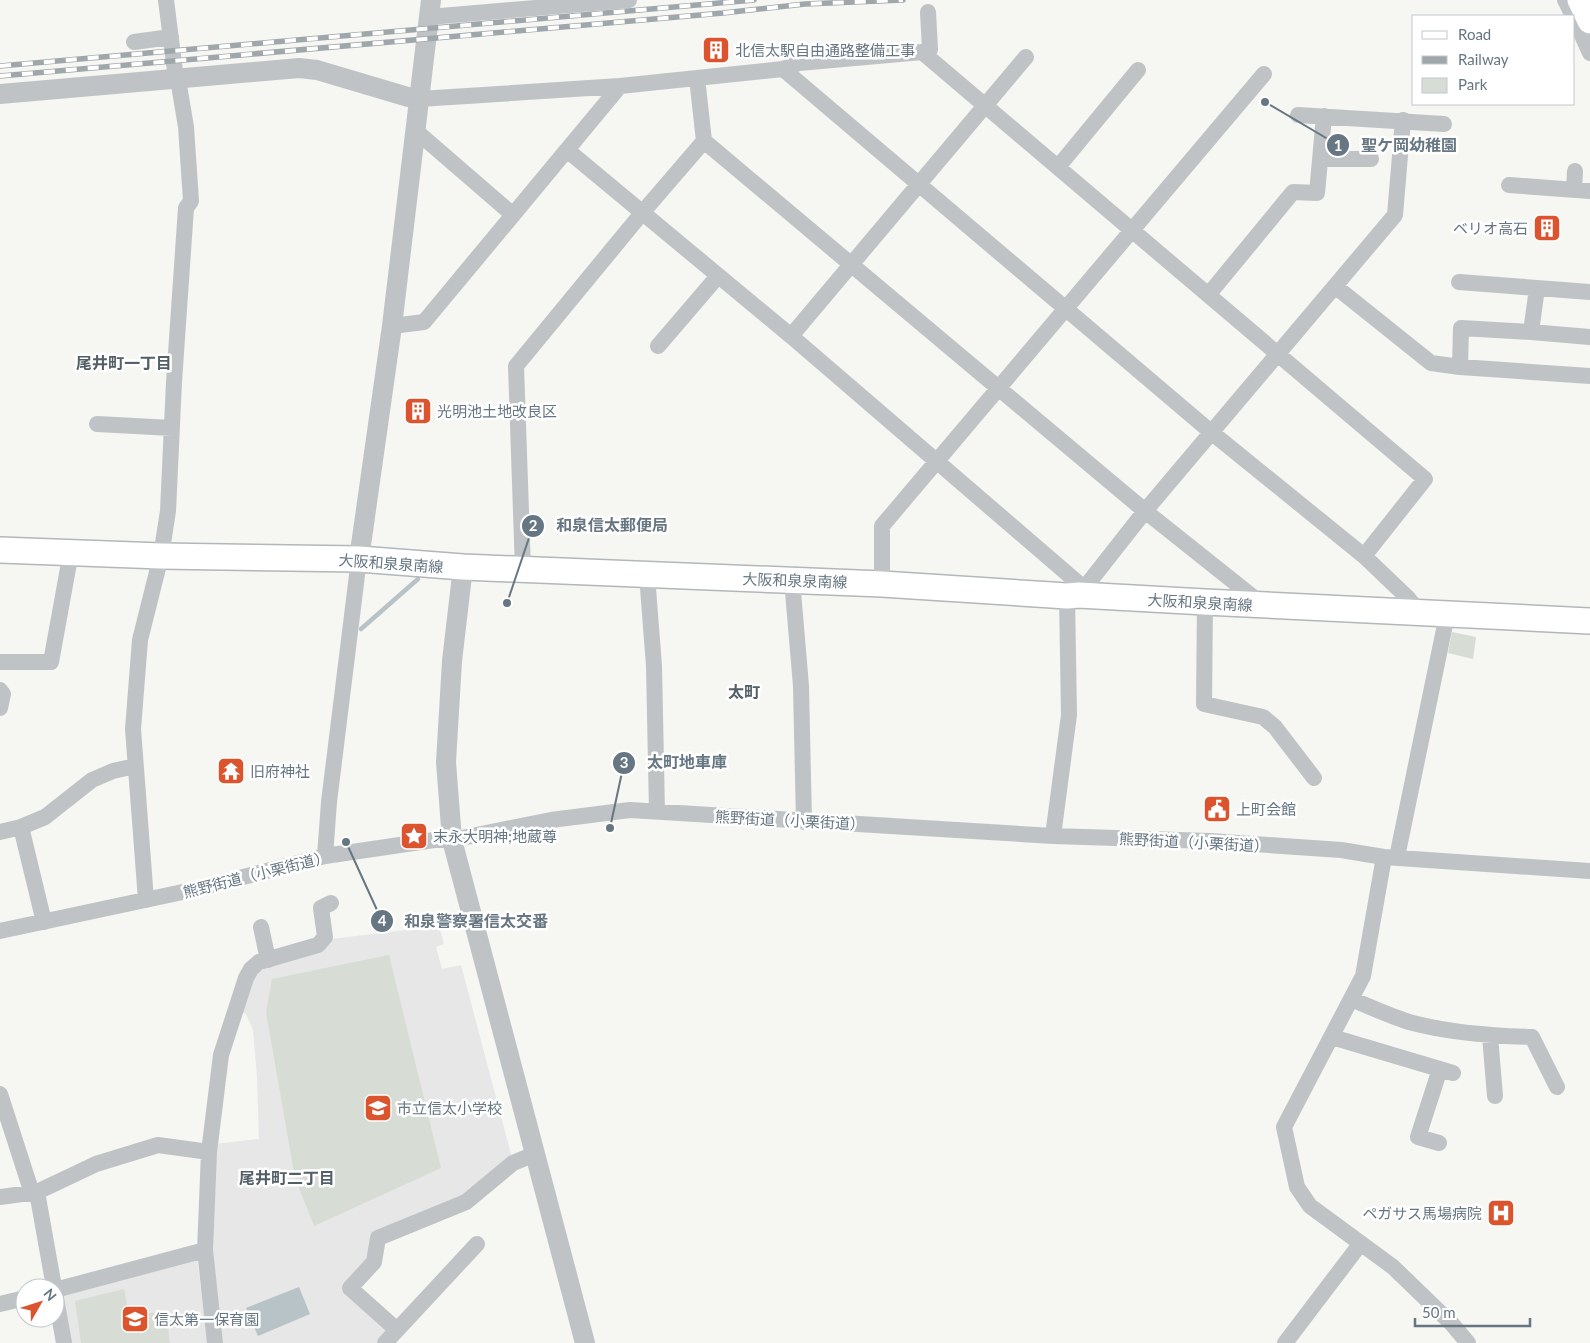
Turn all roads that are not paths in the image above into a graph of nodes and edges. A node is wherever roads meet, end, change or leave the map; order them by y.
1 (166, 0) edge
2 (629, 0) edge
3 (1565, 0) edge
4 (1580, 0) edge
5 (530, 4) edge
6 (430, 8) edge
7 (928, 12) dead end
8 (1572, 15) edge
9 (1575, 21) edge
10 (1590, 21) edge
11 (171, 37) junction
12 (134, 42) dead end
13 (922, 52) junction
14 (1590, 53) edge
15 (1026, 57) dead end
16 (783, 70) junction
17 (1138, 70) dead end
18 (1264, 74) dead end
19 (697, 78) junction
20 (178, 79) junction
21 (620, 86) junction
22 (0, 94) edge
23 (420, 99) junction
24 (985, 106) junction
25 (1298, 115) dead end
26 (1324, 116) junction
27 (1403, 120) junction
28 (1444, 124) dead end
29 (416, 131) junction
30 (704, 141) junction
31 (567, 150) junction
32 (1320, 159) junction
33 (1370, 160) dead end
34 (1058, 167) junction
35 (1575, 171) dead end
36 (919, 185) junction
37 (1509, 185) dead end
38 (1582, 190) edge
39 (642, 213) junction
40 (512, 214) junction
41 (1133, 230) junction
42 (852, 264) junction
43 (718, 276) junction
44 (1459, 282) dead end
45 (1336, 287) junction
46 (1537, 288) junction
47 (1590, 292) edge
48 (1209, 294) junction
49 (1066, 310) junction
50 (392, 326) junction
51 (1531, 332) junction
52 (791, 336) junction
53 (1590, 337) edge
54 (658, 346) dead end
55 (1278, 353) junction
56 (1460, 367) junction
57 (1590, 376) edge
58 (998, 386) junction
59 (97, 424) dead end
60 (172, 428) junction
61 (1211, 432) junction
62 (936, 462) junction
63 (1145, 511) junction
64 (0, 550) edge
65 (71, 552) junction
66 (161, 556) junction
67 (1364, 556) junction
68 (359, 559) junction
69 (463, 567) junction
70 (523, 570) junction
71 (647, 574) junction
72 (792, 580) junction
73 (882, 584) junction
74 (1073, 595) junction
75 (1205, 602) junction
76 (1263, 605) junction
77 (1420, 613) junction
78 (1447, 615) junction
79 (1590, 621) edge
80 (0, 662) edge
81 (0, 690) edge
82 (0, 708) edge
83 (135, 766) junction
84 (1314, 778) dead end
85 (657, 812) junction
86 (804, 822) junction
87 (21, 827) junction
88 (0, 832) edge
89 (1053, 836) junction
90 (452, 840) junction
91 (325, 856) junction
92 (1390, 857) junction
93 (1590, 871) edge
94 (146, 900) junction
95 (331, 903) dead end
96 (44, 922) junction
97 (261, 926) dead end
98 (0, 931) edge
99 (268, 960) junction
100 (1351, 999) junction
101 (1490, 1036) junction
102 (1332, 1037) junction
103 (1557, 1087) dead end
104 (0, 1094) edge
105 (1495, 1096) dead end
106 (1439, 1143) dead end
107 (209, 1152) junction
108 (535, 1154) junction
109 (37, 1192) junction
110 (0, 1197) edge
111 (477, 1244) dead end
112 (1361, 1244) junction
113 (204, 1250) junction
114 (53, 1278) edge
115 (65, 1287) edge
116 (15, 1300) edge
117 (0, 1304) edge
118 (61, 1328) edge
119 (397, 1330) junction
120 (64, 1343) edge
121 (215, 1343) edge
122 (385, 1343) edge
123 (585, 1343) edge
124 (1285, 1343) edge
125 (1468, 1343) edge

1 - 11 street
2 - 5 street
3 - 8 street
4 - 10 main road
5 - 6 street
6 - 23 street
7 - 13 street
9 - 14 street
11 - 12 street
11 - 20 street
13 - 16 street
13 - 24 street
15 - 24 street
16 - 19 street
16 - 36 street
17 - 34 street
18 - 41 street
19 - 21 street
19 - 30 street
20 - 22 street
20 - 23 street
20 - 60 street
21 - 23 street
21 - 31 street
23 - 29 street
24 - 34 street
24 - 36 street
25 - 26 street
26 - 27 street
26 - 32 street
27 - 28 street
27 - 45 street
29 - 40 street
29 - 50 street
30 - 39 street
30 - 42 street
31 - 39 street
31 - 40 street
32 - 33 street
32 - 48 street
34 - 41 street
35 - 38 street
36 - 42 street
36 - 49 street
37 - 38 street
39 - 43 street
39 - 70 street
40 - 50 street
41 - 48 street
41 - 49 street
42 - 52 street
42 - 58 street
43 - 52 street
43 - 54 street
44 - 46 street
45 - 55 street
45 - 56 street
46 - 47 street
46 - 51 street
48 - 55 street
49 - 58 street
49 - 61 street
50 - 68 street
51 - 53 street
51 - 56 street
52 - 62 street
55 - 61 street
55 - 67 street
56 - 57 street
58 - 62 street
58 - 63 street
59 - 60 street
60 - 66 street
61 - 63 street
61 - 67 street
62 - 73 street
62 - 74 street
63 - 74 street
63 - 76 street
64 - 65 main road, 大阪和泉泉南線
65 - 66 main road, 大阪和泉泉南線
65 - 80 street
66 - 68 main road, 大阪和泉泉南線
66 - 83 street
67 - 77 street
68 - 69 main road, 大阪和泉泉南線
68 - 91 street
69 - 70 main road, 大阪和泉泉南線
69 - 90 street
70 - 71 main road, 大阪和泉泉南線
71 - 72 main road, 大阪和泉泉南線
71 - 85 street
72 - 73 main road, 大阪和泉泉南線
72 - 86 street
73 - 74 main road, 大阪和泉泉南線
74 - 75 main road, 大阪和泉泉南線
74 - 89 street
75 - 76 main road, 大阪和泉泉南線
75 - 84 street
76 - 77 main road, 大阪和泉泉南線
77 - 78 main road, 大阪和泉泉南線
78 - 79 main road, 大阪和泉泉南線
78 - 92 street
81 - 82 street
83 - 87 street
83 - 94 street
85 - 86 street, 熊野街道（小栗街道）
85 - 90 street, 熊野街道（小栗街道）
86 - 89 street, 熊野街道（小栗街道）
87 - 88 street
87 - 96 street
89 - 92 street, 熊野街道（小栗街道）
90 - 91 street, 熊野街道（小栗街道）
90 - 108 street
91 - 94 street, 熊野街道（小栗街道）
92 - 93 street, 熊野街道（小栗街道）
92 - 100 street
94 - 96 street, 熊野街道（小栗街道）
95 - 99 street
96 - 98 street, 熊野街道（小栗街道）
97 - 99 street
99 - 107 street
100 - 101 street
100 - 102 street
101 - 103 street
101 - 105 street
102 - 106 street
102 - 112 street
104 - 109 street
107 - 109 street
107 - 113 street
108 - 119 street
108 - 123 street
109 - 110 street
109 - 114 street
111 - 119 street
112 - 124 street
112 - 125 street
113 - 115 street
113 - 121 street
116 - 117 street
118 - 120 street
119 - 122 street

